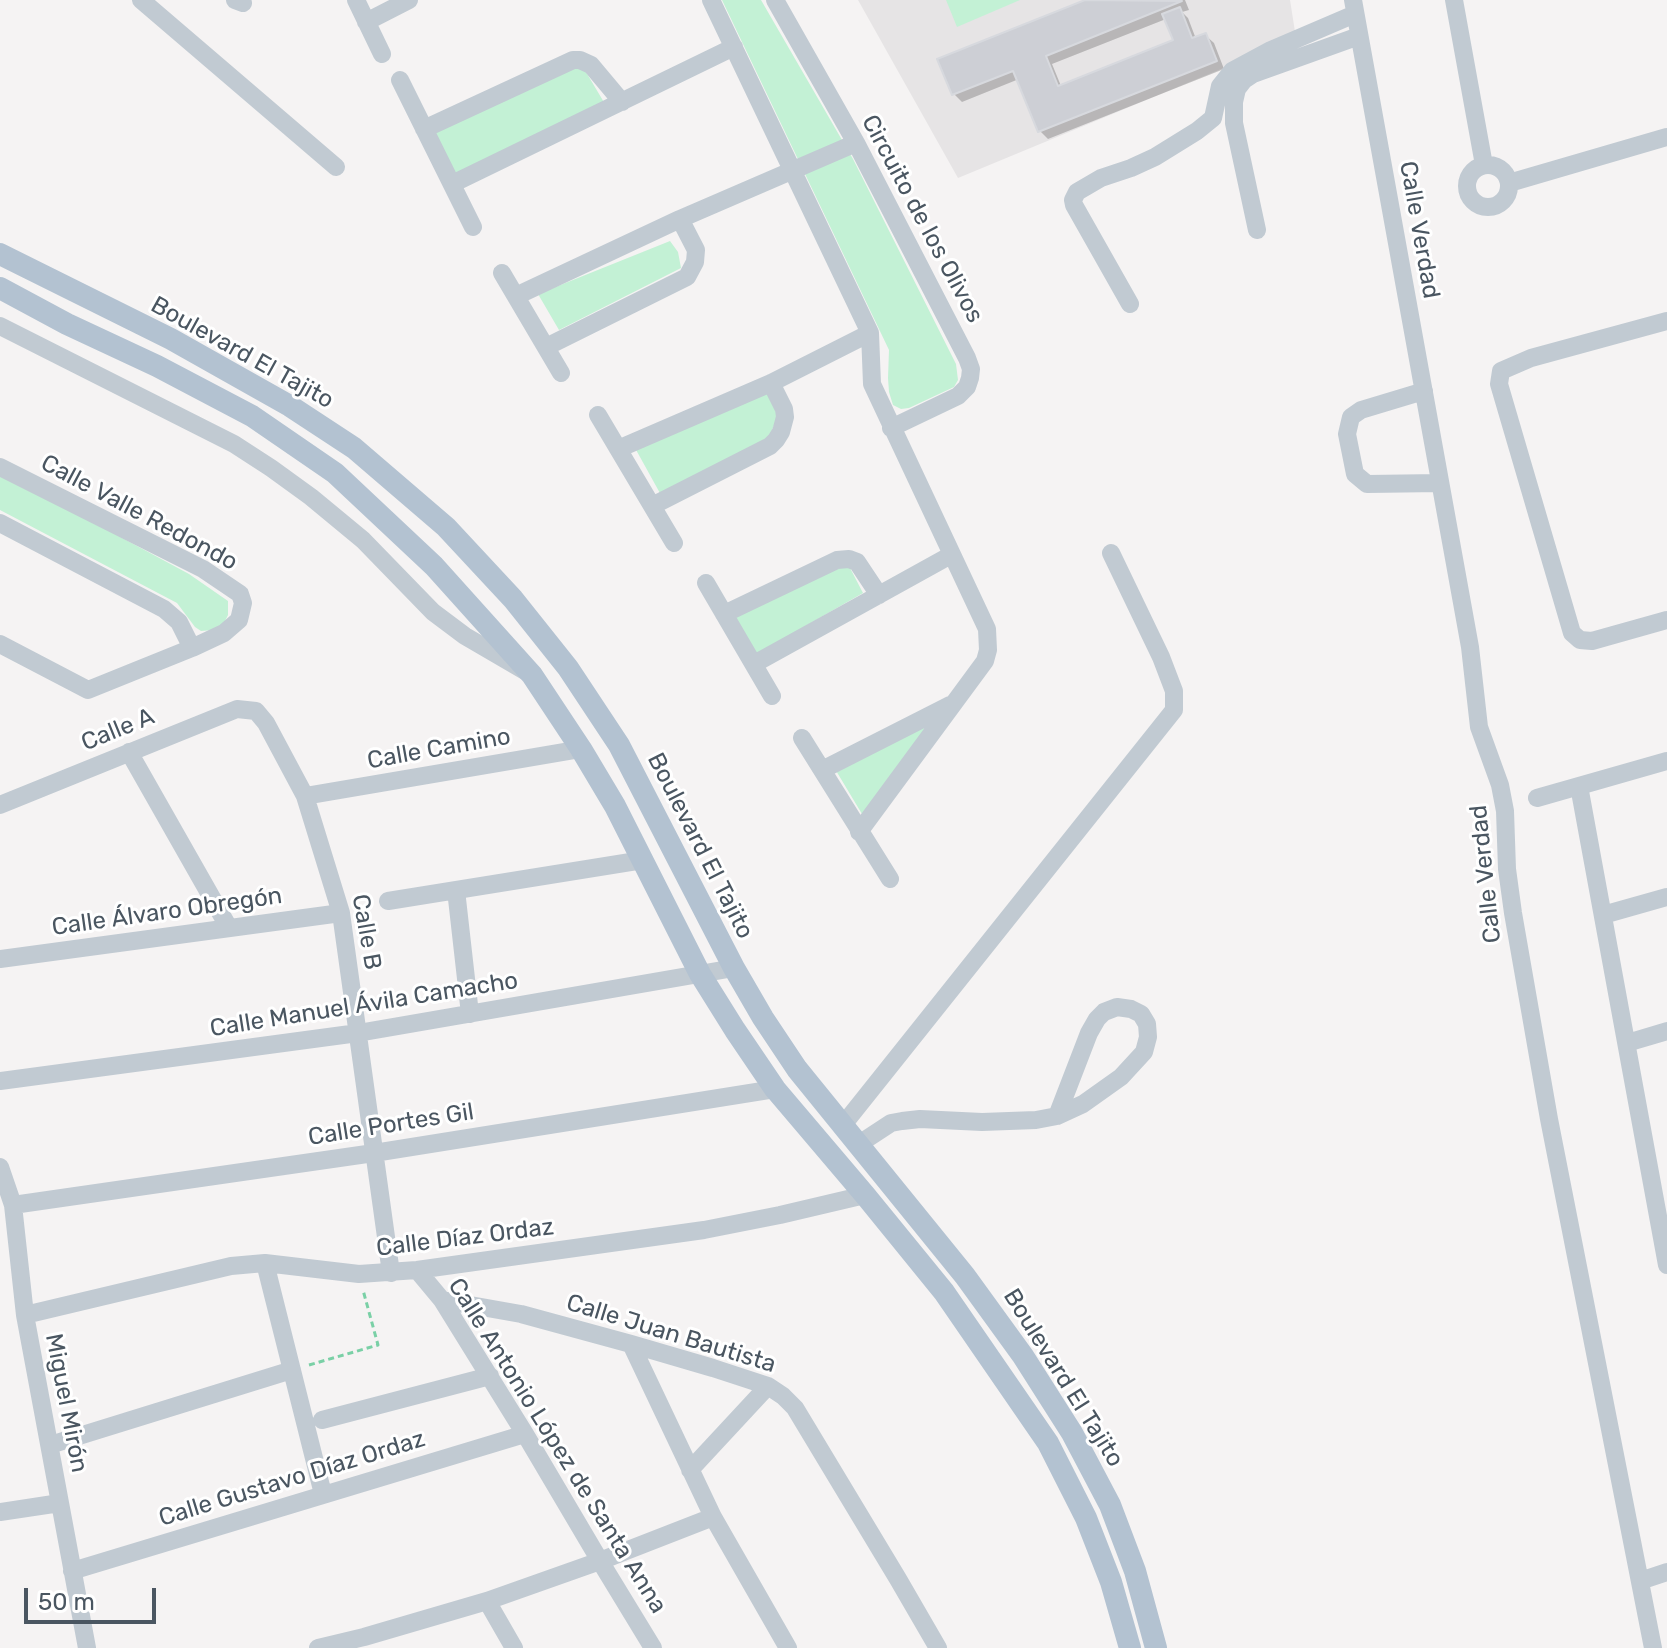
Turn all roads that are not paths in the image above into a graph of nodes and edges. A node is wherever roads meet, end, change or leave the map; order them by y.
1 (141, 0) edge
2 (356, 0) edge
3 (409, 0) edge
4 (711, 0) edge
5 (775, 0) edge
6 (1454, 0) edge
7 (1354, 7) edge
8 (366, 22) junction
9 (1359, 36) junction
10 (734, 47) junction
11 (382, 54) dead end
12 (400, 80) dead end
13 (622, 102) junction
14 (1213, 118) junction
15 (1234, 123) junction
16 (424, 129) junction
17 (1667, 137) edge
18 (856, 143) junction
19 (1484, 165) junction
20 (336, 167) dead end
21 (793, 170) junction
22 (1509, 183) junction
23 (452, 184) junction
24 (680, 219) junction
25 (473, 227) dead end
26 (1257, 230) dead end
27 (0, 254) edge
28 (502, 273) dead end
29 (0, 288) edge
30 (516, 296) junction
31 (1130, 304) dead end
32 (1667, 321) edge
33 (0, 326) edge
34 (870, 333) junction
35 (171, 339) junction
36 (546, 347) junction
37 (157, 366) junction
38 (561, 373) dead end
39 (771, 383) junction
40 (1424, 391) junction
41 (598, 415) dead end
42 (891, 428) junction
43 (618, 449) junction
44 (0, 467) edge
45 (1440, 483) junction
46 (652, 506) junction
47 (0, 523) edge
48 (674, 543) dead end
49 (1111, 553) dead end
50 (951, 555) junction
51 (706, 583) dead end
52 (879, 595) junction
53 (724, 614) junction
54 (1667, 620) edge
55 (0, 644) edge
56 (192, 648) junction
57 (754, 664) junction
58 (532, 675) junction
59 (772, 696) dead end
60 (956, 701) junction
61 (256, 711) joint
62 (802, 738) dead end
63 (581, 749) junction
64 (129, 752) junction
65 (1667, 761) edge
66 (822, 770) junction
67 (1579, 786) junction
68 (305, 796) junction
69 (1537, 798) dead end
70 (0, 805) edge
71 (859, 832) junction
72 (643, 860) junction
73 (890, 879) dead end
74 (456, 890) junction
75 (1667, 897) edge
76 (388, 901) dead end
77 (341, 913) junction
78 (1603, 915) junction
79 (229, 928) junction
80 (0, 959) edge
81 (734, 968) junction
82 (700, 974) junction
83 (470, 1014) junction
84 (1667, 1031) edge
85 (358, 1033) junction
86 (1627, 1043) junction
87 (0, 1081) edge
88 (775, 1089) junction
89 (1057, 1116) junction
90 (843, 1125) junction
91 (859, 1144) junction
92 (374, 1153) junction
93 (0, 1167) edge
94 (865, 1195) junction
95 (13, 1205) junction
96 (265, 1263) junction
97 (1667, 1265) edge
98 (417, 1270) junction
99 (391, 1273) junction
100 (442, 1300) junction
101 (25, 1315) junction
102 (631, 1344) junction
103 (292, 1370) junction
104 (490, 1376) junction
105 (768, 1386) junction
106 (322, 1420) dead end
107 (525, 1434) junction
108 (50, 1445) junction
109 (690, 1470) junction
110 (323, 1494) junction
111 (60, 1503) junction
112 (0, 1512) edge
113 (713, 1517) junction
114 (600, 1561) junction
115 (72, 1571) junction
116 (1667, 1572) edge
117 (1640, 1581) junction
118 (487, 1601) junction
119 (367, 1643) edge
120 (1154, 1647) edge
121 (87, 1648) edge
122 (318, 1648) edge
123 (514, 1648) edge
124 (653, 1648) edge
125 (788, 1648) edge
126 (938, 1648) edge
127 (1130, 1648) edge
128 (1653, 1648) edge

1 - 20 street
2 - 8 street
3 - 8 street
4 - 10 street
5 - 18 street, Circuito de los Olivos
6 - 19 street
7 - 9 street, Calle Verdad
7 - 14 street
8 - 11 street
9 - 15 street
9 - 40 street, Calle Verdad
10 - 13 street
10 - 21 street
12 - 16 street
13 - 16 street
13 - 23 street
14 - 15 street
14 - 31 street
15 - 26 street
16 - 23 street
17 - 22 street
18 - 21 street
18 - 42 street, Circuito de los Olivos
19 - 22 street
19 - 22 street
21 - 24 street
21 - 34 street
23 - 25 street
24 - 30 street
24 - 36 street
27 - 35 main road, Boulevard El Tajito
28 - 30 street
29 - 37 main road, Boulevard El Tajito
30 - 36 street
32 - 54 street
33 - 58 street
34 - 39 street
34 - 42 street
35 - 37 main road
35 - 81 main road, Boulevard El Tajito
36 - 38 street
37 - 58 main road, Boulevard El Tajito
39 - 43 street
39 - 46 street
40 - 45 street, Calle Verdad
40 - 45 street
41 - 43 street
42 - 50 street
43 - 46 street
44 - 56 street, Calle Valle Redondo
45 - 117 street, Calle Verdad
46 - 48 street
47 - 56 street
49 - 90 street
50 - 52 street
50 - 60 street
51 - 53 street
52 - 53 street
52 - 57 street
53 - 57 street
55 - 56 street
57 - 59 street
58 - 63 main road, Boulevard El Tajito
60 - 66 street
60 - 71 street
61 - 64 street, Calle A
61 - 68 street, Calle B
62 - 66 street
63 - 68 street, Calle Camino
63 - 72 main road, Boulevard El Tajito
64 - 70 street, Calle A
64 - 79 street
65 - 67 street
66 - 71 street
67 - 69 street
67 - 78 street
68 - 77 street, Calle B
71 - 73 street
72 - 74 street
72 - 82 main road, Boulevard El Tajito
74 - 76 street
74 - 83 street
75 - 78 street
77 - 79 street, Calle Álvaro Obregón
77 - 85 street, Calle B
78 - 86 street
79 - 80 street, Calle Álvaro Obregón
81 - 82 street, Calle Manuel Ávila Camacho
81 - 90 main road, Boulevard El Tajito
82 - 83 street, Calle Manuel Ávila Camacho
82 - 88 main road, Boulevard El Tajito
83 - 85 street, Calle Manuel Ávila Camacho
84 - 86 street
85 - 87 street, Calle Manuel Ávila Camacho
85 - 92 street, Calle B
86 - 97 street
88 - 92 street, Calle Portes Gil
88 - 94 main road, Boulevard El Tajito
89 - 89 street
89 - 91 street
90 - 91 main road, Boulevard El Tajito
91 - 120 main road, Boulevard El Tajito
92 - 95 street, Calle Portes Gil
92 - 99 street, Calle B
93 - 95 street, Miguel Mirón
94 - 98 street, Calle Díaz Ordaz
94 - 127 main road, Boulevard El Tajito
95 - 101 street, Miguel Mirón
96 - 99 street, Calle Díaz Ordaz
96 - 101 street, Calle Díaz Ordaz
96 - 103 street
98 - 99 street, Calle Díaz Ordaz
98 - 100 street, Calle Antonio López de Santa Anna
100 - 102 street, Calle Juan Bautista
100 - 104 street, Calle Antonio López de Santa Anna
101 - 108 street, Miguel Mirón
102 - 105 street, Calle Juan Bautista
102 - 109 street
103 - 108 street
103 - 110 street
104 - 106 street
104 - 107 street, Calle Antonio López de Santa Anna
105 - 109 street
105 - 126 street, Calle Juan Bautista
107 - 110 street, Calle Gustavo Díaz Ordaz
107 - 114 street, Calle Antonio López de Santa Anna
108 - 111 street, Miguel Mirón
109 - 113 street
110 - 115 street, Calle Gustavo Díaz Ordaz
111 - 112 street
111 - 115 street, Miguel Mirón
113 - 114 street
113 - 125 street
114 - 118 street
114 - 124 street, Calle Antonio López de Santa Anna
115 - 121 street, Miguel Mirón
116 - 117 street
117 - 128 street, Calle Verdad
118 - 119 street
118 - 123 street
119 - 122 street

